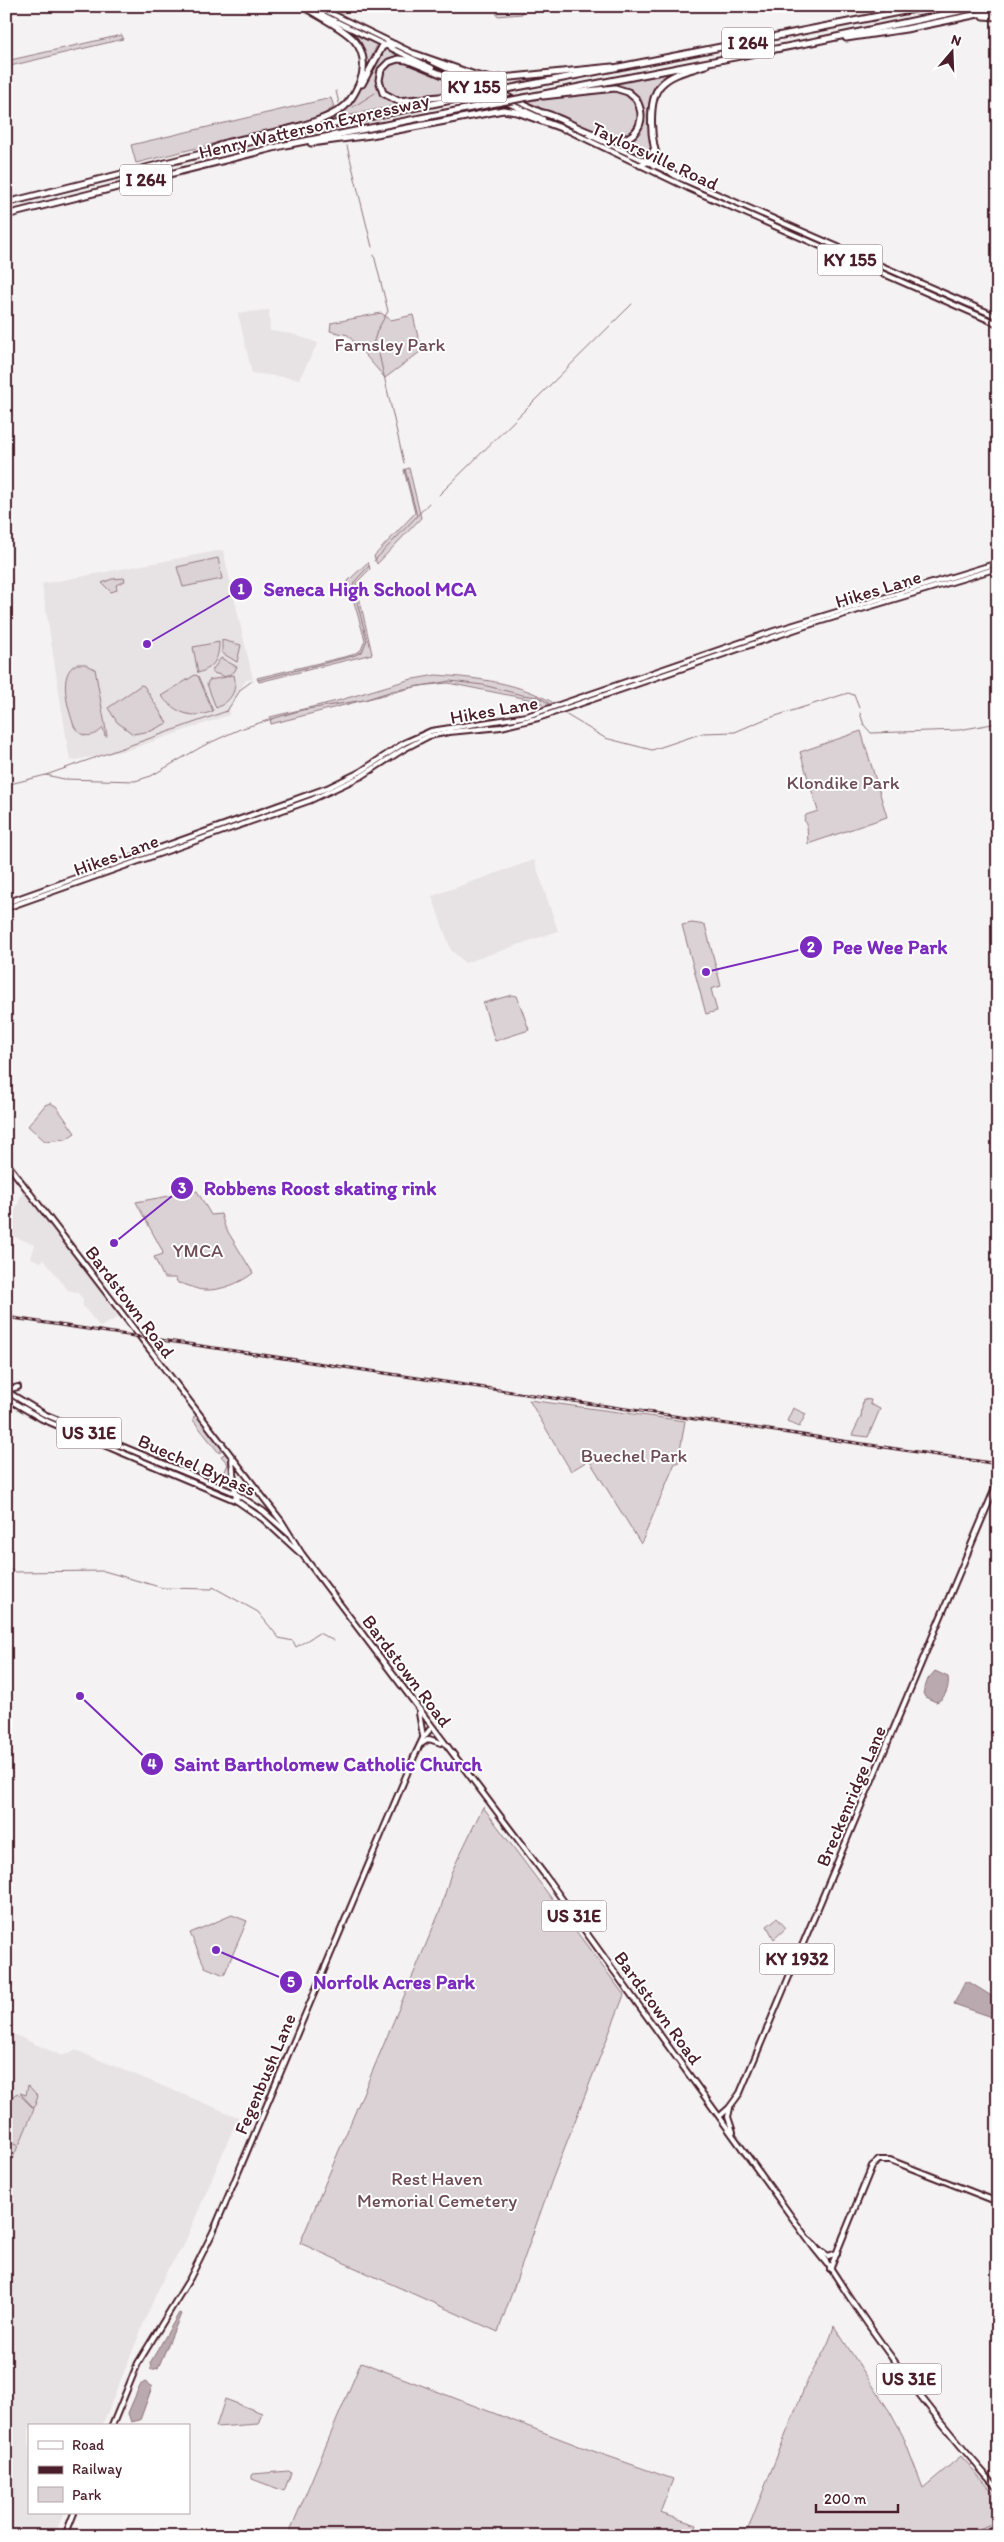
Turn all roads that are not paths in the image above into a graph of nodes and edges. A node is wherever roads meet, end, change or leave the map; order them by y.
1 (303, 6) edge
2 (316, 6) edge
3 (930, 6) edge
4 (984, 6) edge
5 (998, 10) edge
6 (320, 14) junction
7 (978, 15) junction
8 (998, 17) edge
9 (341, 18) junction
10 (817, 41) junction
11 (384, 45) junction
12 (395, 45) junction
13 (415, 54) junction
14 (726, 59) junction
15 (637, 65) junction
16 (482, 91) junction
17 (476, 95) junction
18 (352, 96) junction
19 (525, 97) junction
20 (544, 113) junction
21 (564, 129) junction
22 (653, 132) junction
23 (285, 145) junction
24 (208, 152) junction
25 (653, 154) junction
26 (646, 162) junction
27 (640, 165) junction
28 (654, 166) junction
29 (678, 177) junction
30 (6, 203) edge
31 (6, 215) edge
32 (998, 317) edge
33 (998, 324) edge
34 (998, 563) edge
35 (998, 568) edge
36 (858, 607) junction
37 (559, 708) junction
38 (6, 903) edge
39 (6, 908) edge
40 (6, 1162) edge
41 (18, 1387) dead end
42 (6, 1391) edge
43 (6, 1398) edge
44 (232, 1458) junction
45 (151, 1461) dead end
46 (185, 1472) junction
47 (998, 1481) edge
48 (234, 1493) junction
49 (265, 1500) junction
50 (237, 1501) junction
51 (257, 1507) junction
52 (254, 1511) junction
53 (290, 1534) junction
54 (295, 1541) junction
55 (290, 1545) junction
56 (302, 1554) junction
57 (418, 1709) junction
58 (431, 1728) junction
59 (423, 1738) junction
60 (444, 1744) junction
61 (418, 1748) junction
62 (730, 2107) junction
63 (720, 2116) junction
64 (733, 2134) junction
65 (998, 2202) edge
66 (809, 2240) junction
67 (816, 2246) junction
68 (837, 2253) junction
69 (827, 2264) junction
70 (830, 2269) junction
71 (113, 2424) edge
72 (998, 2489) edge
73 (74, 2514) edge
74 (65, 2536) edge

1 - 6 main road, Taylorsville Road / KY 155
1 - 18 highway
2 - 9 main road, Taylorsville Road / KY 155
3 - 15 highway, Henry Watterson Expressway / I 264
4 - 10 highway, Henry Watterson Expressway / I 264
5 - 7 highway
6 - 9 main road
6 - 11 main road, Taylorsville Road / KY 155
7 - 8 highway
7 - 10 highway
9 - 12 main road, Taylorsville Road / KY 155
10 - 14 highway, Henry Watterson Expressway / I 264
11 - 12 highway
11 - 16 main road, Taylorsville Road / KY 155
11 - 18 highway
12 - 13 main road, Taylorsville Road / KY 155
13 - 15 highway
13 - 20 main road, Taylorsville Road / KY 155
14 - 19 highway, Henry Watterson Expressway / I 264
14 - 22 highway
15 - 17 highway, Henry Watterson Expressway / I 264, bridge
16 - 17 highway
16 - 21 main road, Taylorsville Road / KY 155
17 - 24 highway, Henry Watterson Expressway / I 264
18 - 24 highway
19 - 20 highway
19 - 23 highway, Henry Watterson Expressway / I 264, bridge
20 - 26 main road, Taylorsville Road / KY 155
21 - 23 highway
21 - 27 main road, Taylorsville Road / KY 155
22 - 25 highway
22 - 29 highway
23 - 31 highway, Henry Watterson Expressway / I 264
24 - 30 highway, Henry Watterson Expressway / I 264
25 - 26 highway
25 - 28 highway
26 - 27 highway
26 - 28 main road, Taylorsville Road / KY 155
27 - 33 main road, Taylorsville Road / KY 155
28 - 29 main road, Taylorsville Road / KY 155
29 - 32 main road, Taylorsville Road / KY 155
34 - 36 main road, Hikes Lane
35 - 36 main road, Hikes Lane
36 - 37 main road, Hikes Lane
36 - 37 main road, Hikes Lane
37 - 38 main road, Hikes Lane
37 - 39 main road, Hikes Lane
40 - 44 main road, Bardstown Road
41 - 42 main road
42 - 46 main road, Buechel Bypass / US 31E
43 - 50 main road, Buechel Bypass / US 31E
44 - 48 main road
44 - 49 main road, Bardstown Road
45 - 46 main road
46 - 48 main road, Buechel Bypass / US 31E
47 - 62 main road, Breckenridge Lane / KY 1932
48 - 50 main road
48 - 51 main road, Buechel Bypass / US 31E
49 - 51 main road
49 - 53 main road, Bardstown Road
50 - 52 main road, Buechel Bypass / US 31E
51 - 52 main road
51 - 53 main road, Buechel Bypass / US 31E
52 - 55 main road, Bardstown Road / US 31E
53 - 54 main road, Bardstown Road / US 31E
54 - 55 main road
54 - 56 main road, Bardstown Road / US 31E
55 - 56 main road, Bardstown Road / US 31E
56 - 57 main road, Bardstown Road / US 31E
57 - 58 main road, Bardstown Road / US 31E
57 - 59 main road
58 - 59 main road, Fegenbush Lane
58 - 60 main road, Bardstown Road / US 31E
59 - 61 main road, Fegenbush Lane
60 - 61 main road
60 - 63 main road, Bardstown Road / US 31E
61 - 71 main road, Fegenbush Lane
62 - 63 main road, Breckenridge Lane / KY 1932
62 - 64 main road
63 - 64 main road, Bardstown Road / US 31E
64 - 66 main road, Bardstown Road / US 31E
65 - 68 main road
66 - 67 main road, Bardstown Road / US 31E
66 - 69 main road, Bardstown Road / US 31E
67 - 68 main road
67 - 69 main road, Bardstown Road / US 31E
68 - 70 main road
69 - 70 main road, Bardstown Road / US 31E
70 - 72 main road, Bardstown Road / US 31E
73 - 74 main road

